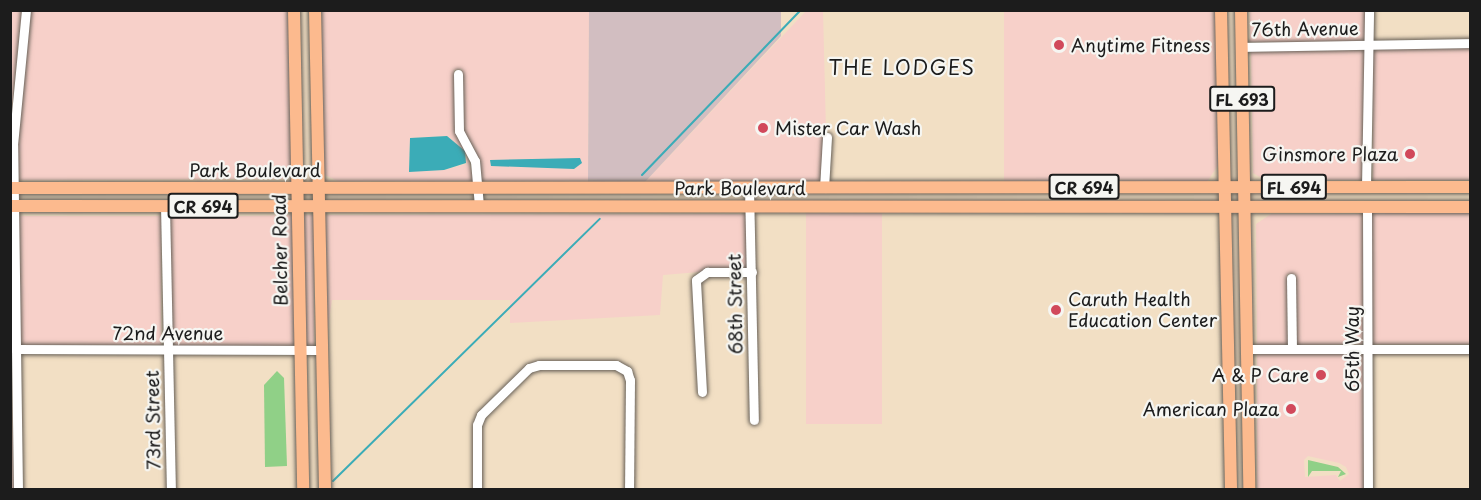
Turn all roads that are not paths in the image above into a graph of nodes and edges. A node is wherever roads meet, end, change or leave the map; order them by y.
1 (26, 10) edge
2 (294, 10) edge
3 (315, 10) edge
4 (1221, 10) edge
5 (1241, 10) edge
6 (1369, 10) edge
7 (1470, 43) edge
8 (1369, 44) junction
9 (1242, 47) junction
10 (458, 74) dead end
11 (828, 137) dead end
12 (1222, 186) junction
13 (297, 187) junction
14 (749, 187) junction
15 (1020, 187) junction
16 (1243, 187) junction
17 (1366, 187) junction
18 (1470, 187) edge
19 (12, 188) edge
20 (318, 188) junction
21 (478, 188) junction
22 (824, 188) junction
23 (12, 206) edge
24 (165, 206) junction
25 (479, 206) junction
26 (750, 206) junction
27 (962, 206) junction
28 (296, 207) junction
29 (318, 207) junction
30 (1470, 207) edge
31 (1222, 208) junction
32 (1244, 209) junction
33 (1367, 209) junction
34 (752, 272) junction
35 (1291, 278) dead end
36 (1470, 348) edge
37 (15, 349) junction
38 (1247, 349) junction
39 (1292, 349) junction
40 (1368, 349) junction
41 (168, 350) junction
42 (299, 350) junction
43 (321, 350) junction
44 (702, 392) dead end
45 (754, 420) dead end
46 (18, 489) edge
47 (171, 489) edge
48 (303, 489) edge
49 (325, 489) edge
50 (477, 489) edge
51 (630, 489) edge
52 (1231, 489) edge
53 (1250, 489) edge
54 (1368, 489) edge

1 - 19 street
2 - 13 main road, Belcher Road
3 - 20 main road
4 - 12 main road, FL 693
5 - 9 main road, FL 693
6 - 8 street
7 - 8 street, 76th Avenue
8 - 9 street, 76th Avenue
8 - 17 street
9 - 16 main road, FL 693
10 - 21 street
11 - 22 street
12 - 15 main road, Park Boulevard / CR 694
12 - 16 main road, Park Boulevard / FL 694
12 - 31 main road, FL 693
13 - 19 main road, Park Boulevard / CR 694
13 - 20 main road, Park Boulevard / CR 694
13 - 28 main road, Belcher Road
14 - 21 main road, Park Boulevard / CR 694
14 - 22 main road, Park Boulevard / CR 694
14 - 26 street, 68th Street
15 - 22 main road, Park Boulevard / CR 694
15 - 27 main road
16 - 17 main road, Park Boulevard / FL 694
16 - 32 main road, FL 693
17 - 18 main road, Park Boulevard / FL 694
19 - 23 street
20 - 21 main road, Park Boulevard / CR 694
20 - 29 main road
21 - 25 street
23 - 24 main road, Park Boulevard / CR 694
23 - 37 street
24 - 28 main road, Park Boulevard / CR 694
24 - 41 street, 73rd Street
25 - 26 main road, Park Boulevard / CR 694
25 - 29 main road, Park Boulevard / CR 694
26 - 27 main road, Park Boulevard / CR 694
26 - 34 street, 68th Street
27 - 31 main road, Park Boulevard / CR 694
28 - 29 main road, Park Boulevard / CR 694
28 - 42 main road, Belcher Road
29 - 43 main road
30 - 33 main road, Park Boulevard / FL 694
31 - 32 main road, Park Boulevard / FL 694
31 - 52 main road, FL 693
32 - 33 main road, Park Boulevard / FL 694
32 - 38 main road, FL 693
33 - 40 street, 65th Way
34 - 44 street
34 - 45 street, 68th Street
35 - 39 street
36 - 40 street
37 - 41 street, 72nd Avenue
37 - 46 street
38 - 39 street
38 - 53 main road, FL 693
39 - 40 street
40 - 54 street, 65th Way
41 - 42 street, 72nd Avenue
41 - 47 street, 73rd Street
42 - 43 street, 72nd Avenue
42 - 48 main road, Belcher Road
43 - 49 main road
50 - 51 street

